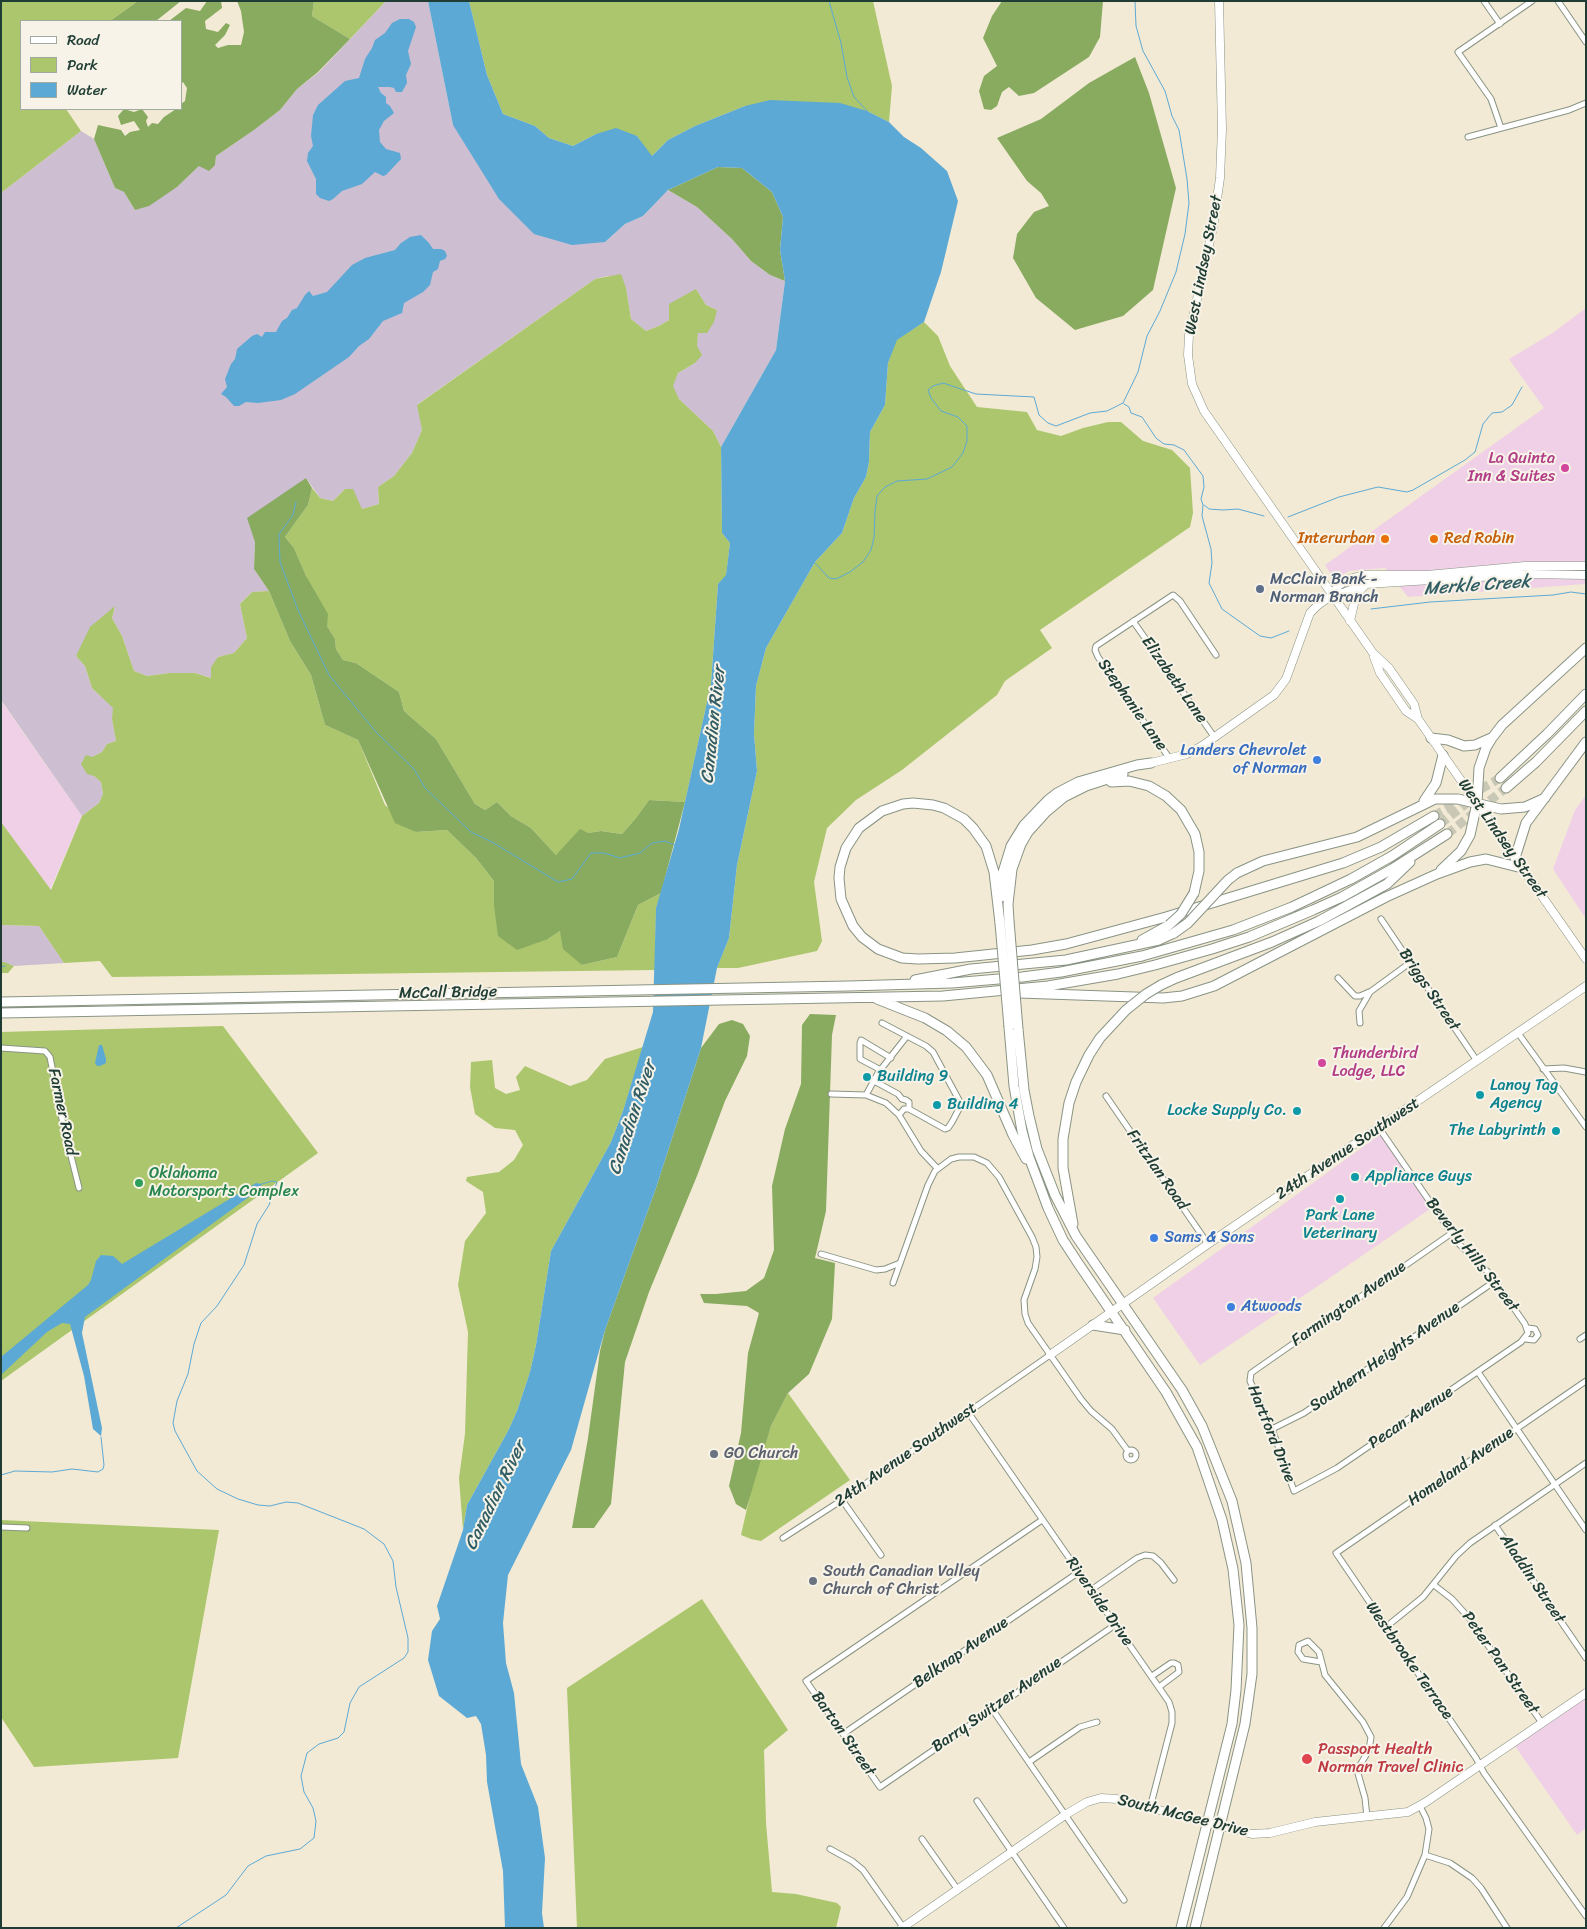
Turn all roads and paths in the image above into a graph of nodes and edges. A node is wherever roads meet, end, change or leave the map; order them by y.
1 (1219, 1) edge
2 (1484, 1) edge
3 (1532, 1) edge
4 (1558, 1) edge
5 (1500, 24) junction
6 (1586, 42) edge
7 (1586, 103) edge
8 (1501, 128) junction
9 (1468, 137) dead end
10 (1586, 566) edge
11 (1586, 575) edge
12 (1366, 584) junction
13 (1332, 595) junction
14 (1133, 621) junction
15 (1350, 621) junction
16 (1586, 648) edge
17 (1216, 655) dead end
18 (1586, 694) edge
19 (1586, 711) edge
20 (1215, 738) junction
21 (1431, 738) junction
22 (1492, 738) junction
23 (1586, 742) edge
24 (1443, 755) junction
25 (1170, 759) junction
26 (1151, 763) junction
27 (1500, 778) tunnel mouth
28 (1102, 782) junction
29 (1506, 788) tunnel mouth
30 (1545, 798) junction
31 (1477, 803) junction
32 (1423, 804) junction
33 (1434, 816) tunnel mouth
34 (1440, 824) tunnel mouth
35 (1446, 834) tunnel mouth
36 (1426, 848) junction
37 (1515, 858) junction
38 (1522, 868) junction
39 (1437, 874) junction
40 (1381, 919) dead end
41 (1005, 922) junction
42 (1172, 929) junction
43 (1586, 959) edge
44 (1411, 962) junction
45 (1338, 978) dead end
46 (886, 985) junction
47 (1586, 986) edge
48 (989, 992) junction
49 (1370, 992) junction
50 (872, 997) junction
51 (6, 1002) edge
52 (6, 1013) edge
53 (1360, 1023) dead end
54 (882, 1024) dead end
55 (1014, 1028) junction
56 (1518, 1033) junction
57 (907, 1036) junction
58 (1, 1048) edge
59 (891, 1058) junction
60 (1478, 1060) junction
61 (1543, 1069) junction
62 (880, 1070) junction
63 (1586, 1072) edge
64 (874, 1082) junction
65 (831, 1094) dead end
66 (869, 1095) junction
67 (1106, 1096) dead end
68 (908, 1109) junction
69 (900, 1116) junction
70 (1586, 1127) edge
71 (1380, 1128) junction
72 (937, 1168) junction
73 (1036, 1177) junction
74 (79, 1188) dead end
75 (1452, 1233) junction
76 (1076, 1236) junction
77 (1208, 1244) junction
78 (821, 1254) dead end
79 (900, 1263) junction
80 (1495, 1281) junction
81 (893, 1283) dead end
82 (1124, 1304) junction
83 (1112, 1312) junction
84 (1093, 1325) junction
85 (1125, 1330) junction
86 (1528, 1331) junction
87 (1586, 1334) edge
88 (1524, 1339) junction
89 (1580, 1339) dead end
90 (1050, 1356) junction
91 (1478, 1372) junction
92 (1249, 1377) joint
93 (1586, 1381) edge
94 (968, 1412) junction
95 (1272, 1429) junction
96 (1516, 1429) junction
97 (1128, 1451) dead end
98 (1586, 1463) edge
99 (1555, 1484) junction
100 (1294, 1491) joint
101 (842, 1500) junction
102 (1042, 1520) junction
103 (1495, 1525) junction
104 (1, 1527) edge
105 (27, 1528) dead end
106 (1586, 1530) edge
107 (783, 1538) dead end
108 (1336, 1553) joint
109 (881, 1555) dead end
110 (1078, 1572) junction
111 (1174, 1580) dead end
112 (1434, 1585) junction
113 (1091, 1590) junction
114 (1115, 1624) junction
115 (1386, 1627) junction
116 (1586, 1658) edge
117 (1321, 1662) junction
118 (1152, 1676) junction
119 (1159, 1687) junction
120 (1586, 1693) edge
121 (992, 1709) junction
122 (1097, 1722) dead end
123 (1542, 1723) junction
124 (844, 1734) junction
125 (1029, 1762) junction
126 (1480, 1766) junction
127 (880, 1787) joint
128 (977, 1801) dead end
129 (1420, 1806) junction
130 (1150, 1808) junction
131 (1065, 1815) junction
132 (1367, 1817) junction
133 (1208, 1822) junction
134 (1221, 1826) junction
135 (922, 1839) dead end
136 (830, 1849) dead end
137 (1012, 1852) junction
138 (1425, 1855) junction
139 (958, 1890) junction
140 (1124, 1900) dead end
141 (1586, 1916) edge
142 (902, 1927) edge
143 (1064, 1928) edge
144 (1181, 1928) edge
145 (1195, 1928) edge
146 (1384, 1928) edge
147 (1507, 1928) edge

1 - 13 main road, West Lindsey Street
2 - 5 street
3 - 5 street
4 - 6 street
5 - 8 street
7 - 8 street
8 - 9 street
10 - 13 main road
11 - 12 main road
12 - 13 main road
12 - 15 main road
13 - 15 main road, West Lindsey Street
13 - 20 main road
14 - 17 street
14 - 20 street, Elizabeth Lane
14 - 25 street, Stephanie Lane
15 - 21 main road, West Lindsey Street
16 - 22 highway
18 - 27 highway
19 - 29 highway
20 - 25 main road
21 - 22 highway
21 - 24 main road, West Lindsey Street
22 - 31 highway
23 - 30 highway
24 - 31 main road, West Lindsey Street
24 - 32 highway
25 - 26 main road
26 - 28 highway
26 - 41 highway
28 - 41 highway
28 - 42 highway, bridge
30 - 31 highway
30 - 37 highway
31 - 32 highway
31 - 37 main road, West Lindsey Street
31 - 39 highway
32 - 42 highway, bridge
33 - 41 highway
34 - 46 highway
35 - 36 highway
36 - 48 highway
36 - 76 highway, bridge
37 - 38 main road, West Lindsey Street
38 - 39 highway
38 - 43 main road, West Lindsey Street
39 - 48 highway
40 - 44 street, Briggs Street
41 - 55 highway, bridge
42 - 46 highway
44 - 49 street
44 - 60 street, Briggs Street
45 - 49 street
46 - 51 highway, McCall Bridge
47 - 56 main road, 24th Avenue Southwest
48 - 50 highway, McCall Bridge
49 - 53 street
50 - 52 highway, McCall Bridge
50 - 73 highway
54 - 57 street
55 - 73 highway
55 - 76 highway
56 - 60 main road, 24th Avenue Southwest
56 - 61 street
57 - 59 street
57 - 68 street
58 - 74 street, Farmer Road
59 - 62 street
59 - 62 street
60 - 71 main road, 24th Avenue Southwest
61 - 63 street
61 - 70 street
62 - 64 street
64 - 66 street
64 - 68 street
65 - 66 street
66 - 69 street
67 - 77 street, Fritzlan Road
68 - 69 street
69 - 72 street
71 - 75 street, Beverly Hills Street
71 - 77 main road, 24th Avenue Southwest
72 - 79 street
72 - 90 street
73 - 83 highway
75 - 80 street, Beverly Hills Street
75 - 92 street, Farmington Avenue
76 - 82 highway
77 - 82 main road, 24th Avenue Southwest
78 - 79 street
79 - 81 street
80 - 86 street, Beverly Hills Street
80 - 95 street, Southern Heights Avenue
82 - 83 main road, 24th Avenue Southwest
82 - 134 highway
83 - 84 main road, 24th Avenue Southwest
83 - 85 highway
84 - 85 highway
84 - 90 main road, 24th Avenue Southwest
85 - 133 highway
86 - 88 street, Pecan Avenue
86 - 88 street, Pecan Avenue
87 - 89 street
88 - 91 street, Pecan Avenue
90 - 94 street, 24th Avenue Southwest
90 - 97 street
91 - 96 street
91 - 100 street, Pecan Avenue
92 - 95 street, Hartford Drive
93 - 96 street, Homeland Avenue
94 - 101 street, 24th Avenue Southwest
94 - 102 street, Riverside Drive
95 - 100 street, Hartford Drive
96 - 99 street
96 - 108 street, Homeland Avenue
98 - 99 street
99 - 103 street
99 - 106 street
101 - 107 street, 24th Avenue Southwest
101 - 109 street
102 - 110 street, Riverside Drive
102 - 124 street, Barton Street
103 - 112 street
103 - 116 street, Aladdin Street
104 - 105 street
108 - 115 street, Westbrooke Terrace
110 - 113 street, Riverside Drive
110 - 124 street, Belknap Avenue
111 - 113 street
112 - 115 street
112 - 123 street, Peter Pan Street
113 - 114 street, Riverside Drive
114 - 118 street, Riverside Drive
114 - 121 street, Barry Switzer Avenue
115 - 126 street, Westbrooke Terrace
117 - 117 street
117 - 132 street
118 - 119 street, Riverside Drive
118 - 119 street
119 - 130 street, Riverside Drive
120 - 123 main road, South McGee Drive
121 - 125 street
121 - 127 street, Barry Switzer Avenue
122 - 125 street
123 - 126 main road, South McGee Drive
124 - 127 street, Barton Street
125 - 131 street
126 - 129 main road, South McGee Drive
126 - 141 street, Westbrooke Terrace
128 - 137 street
129 - 132 main road, South McGee Drive
129 - 138 street
130 - 131 main road, South McGee Drive
130 - 133 main road, South McGee Drive
131 - 137 main road, South McGee Drive
131 - 140 street
132 - 134 main road, South McGee Drive
133 - 134 main road, South McGee Drive
133 - 144 highway
134 - 145 highway
135 - 139 street
136 - 142 street
137 - 139 main road, South McGee Drive
137 - 143 street
138 - 146 street
138 - 147 street
139 - 142 main road, South McGee Drive

